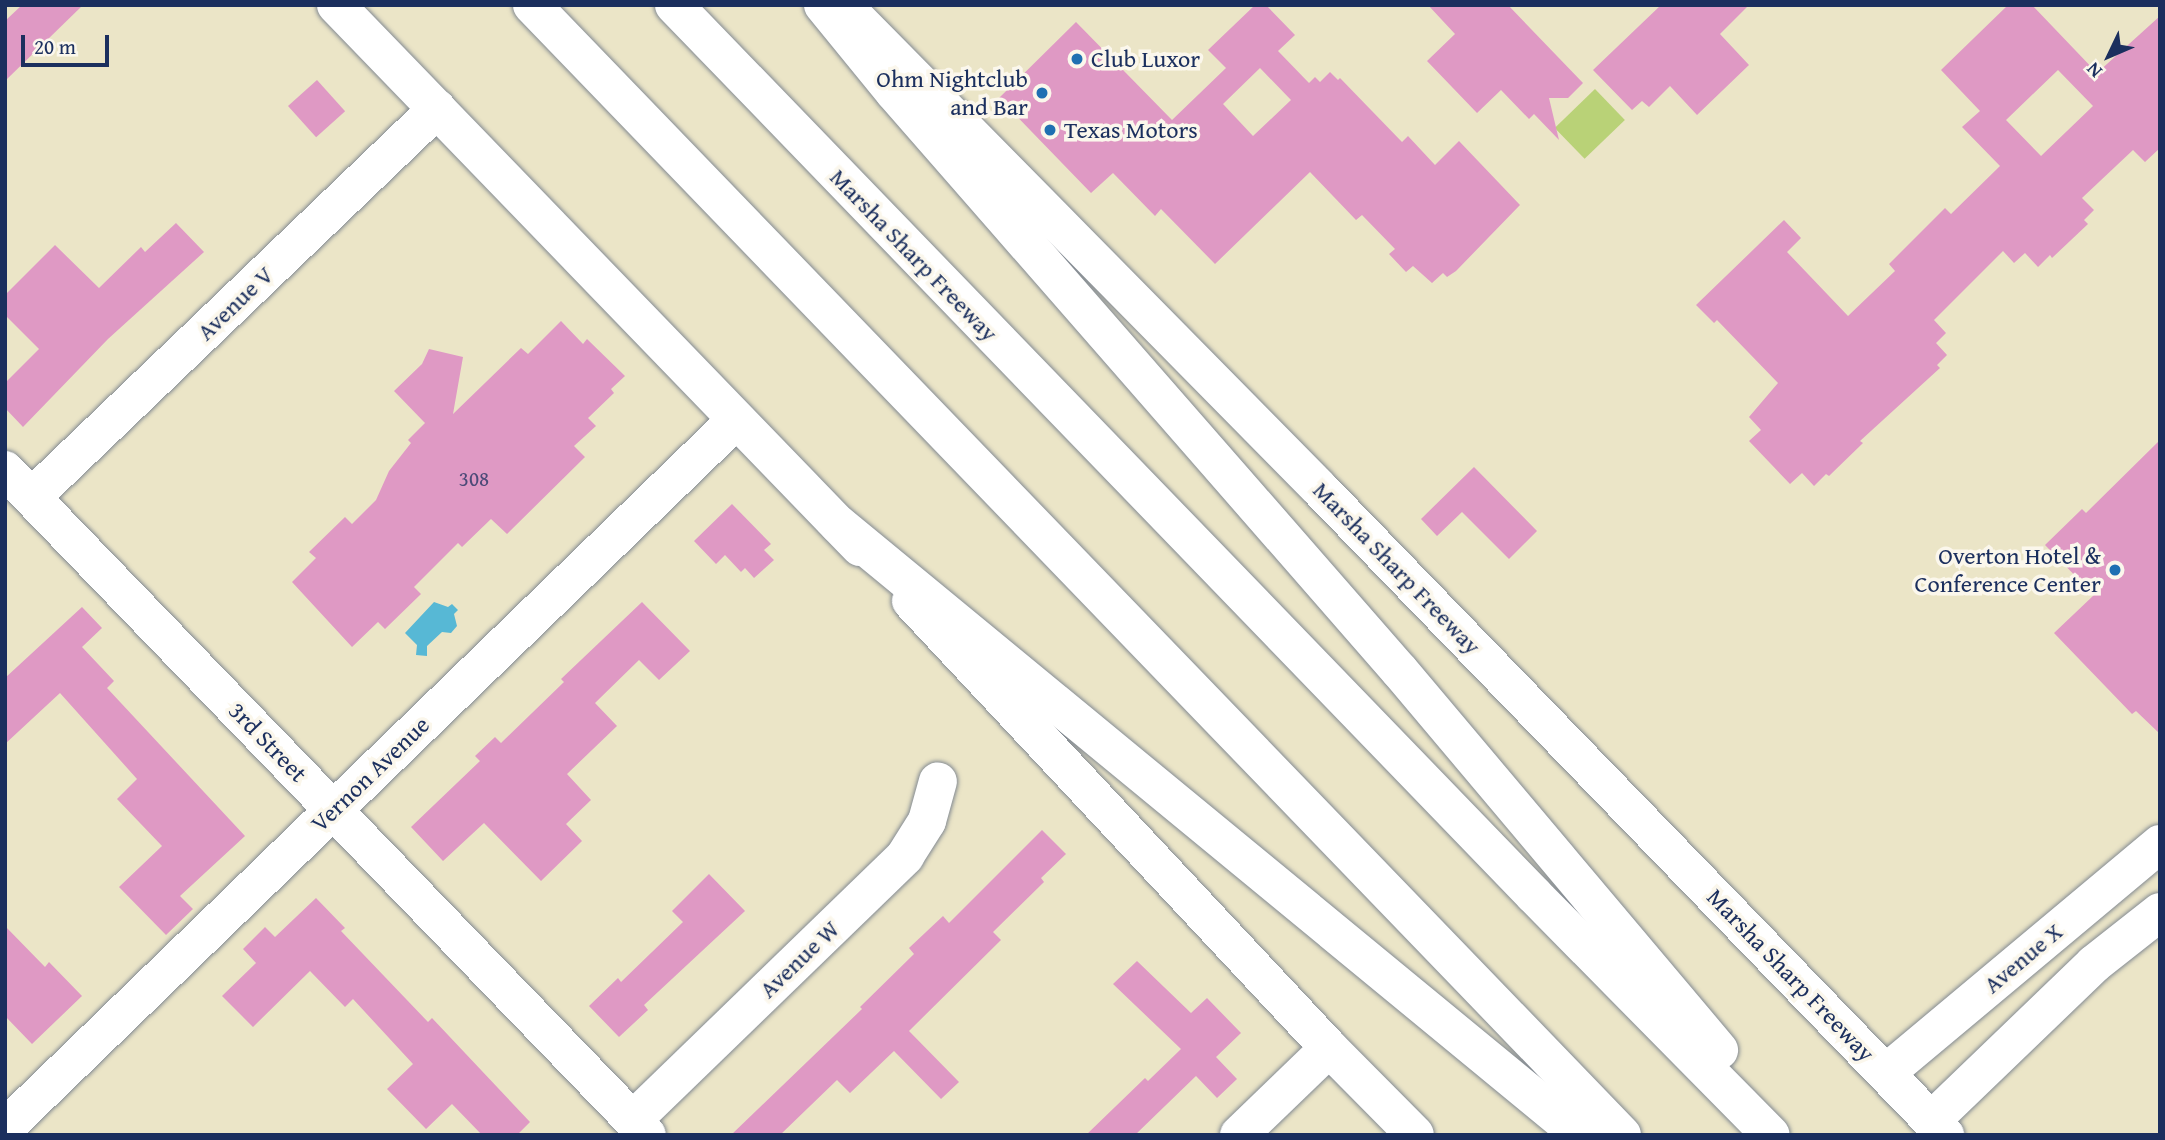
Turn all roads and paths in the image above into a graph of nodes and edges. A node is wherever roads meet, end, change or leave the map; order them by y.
1 (336, 5) edge
2 (532, 5) edge
3 (674, 5) edge
4 (823, 5) edge
5 (843, 5) edge
6 (437, 109) junction
7 (735, 421) junction
8 (5, 470) edge
9 (32, 497) junction
10 (838, 524) junction
11 (938, 781) dead end
12 (334, 810) junction
13 (2160, 844) edge
14 (2160, 912) edge
15 (1329, 1048) junction
16 (1886, 1073) junction
17 (14, 1122) edge
18 (640, 1127) edge
19 (1938, 1128) edge
20 (1239, 1135) edge
21 (1415, 1135) edge
22 (1580, 1135) edge
23 (1622, 1135) edge
24 (1771, 1135) edge
25 (1790, 1135) edge

1 - 6 main road
2 - 23 main road
3 - 24 main road, Marsha Sharp Freeway
4 - 25 main road
5 - 16 main road, Marsha Sharp Freeway
6 - 7 main road
6 - 9 main road, Avenue V
7 - 10 main road
7 - 12 main road, Vernon Avenue
8 - 9 main road, 3rd Street
9 - 12 main road, 3rd Street
10 - 15 main road
10 - 22 main road
11 - 18 main road, Avenue W
12 - 17 main road, Vernon Avenue
12 - 18 main road, 3rd Street
13 - 16 main road, Avenue X
14 - 19 main road, Avenue X
15 - 20 main road
15 - 21 main road
16 - 19 main road, Marsha Sharp Freeway

